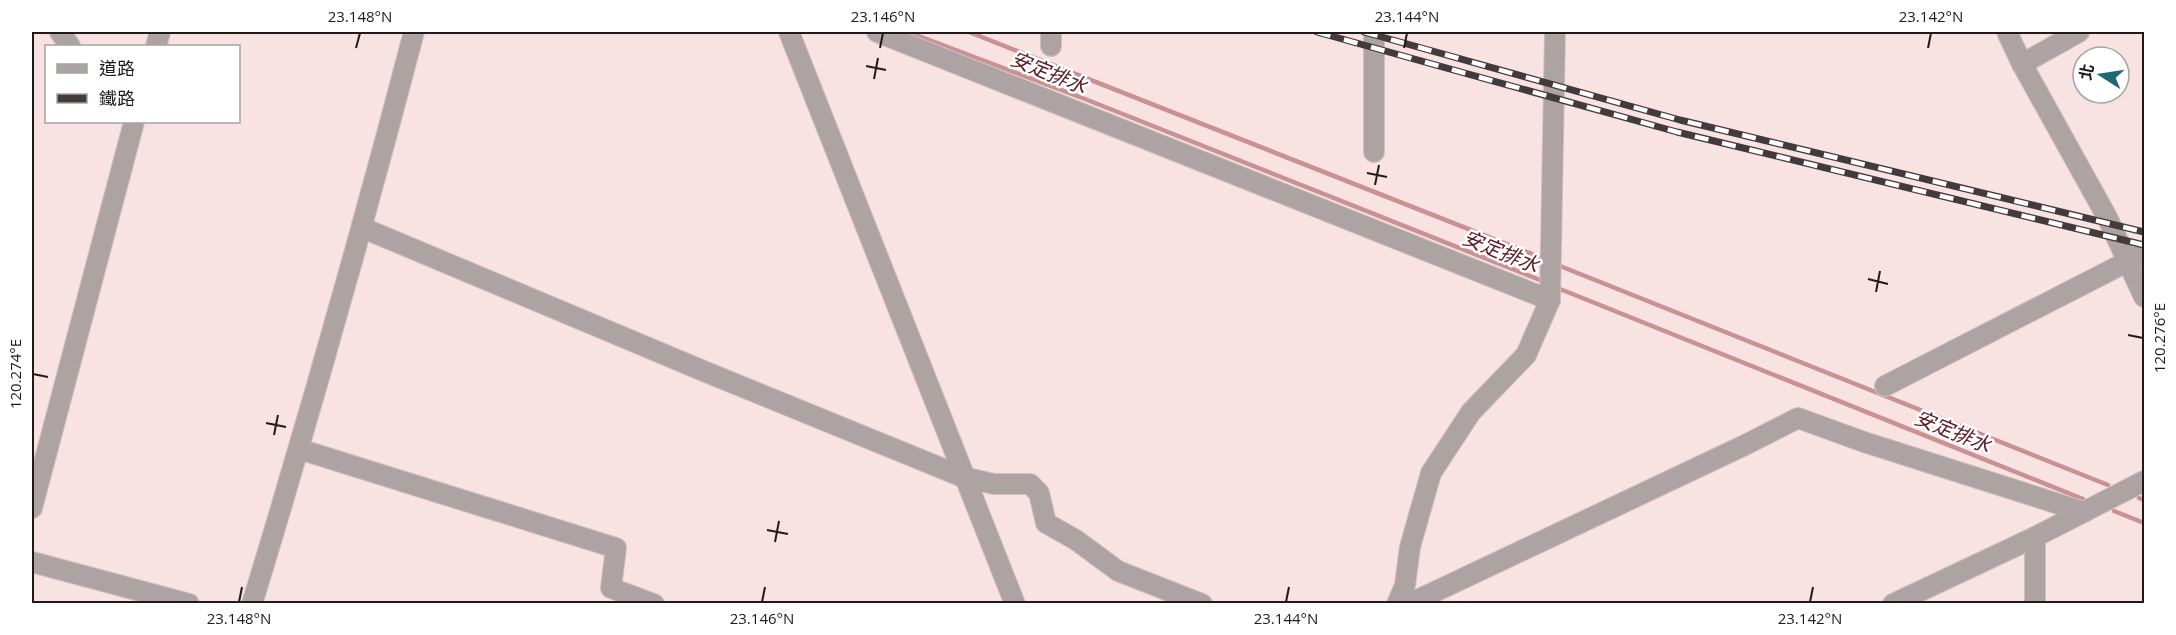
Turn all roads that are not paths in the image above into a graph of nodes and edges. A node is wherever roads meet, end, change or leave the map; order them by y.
1 (60, 32) edge
2 (414, 32) edge
3 (789, 32) edge
4 (877, 32) edge
5 (1374, 32) edge
6 (1555, 32) edge
7 (2007, 32) edge
8 (2079, 32) edge
9 (69, 45) edge
10 (2022, 64) junction
11 (128, 127) edge
12 (1374, 152) dead end
13 (363, 228) junction
14 (2136, 258) edge
15 (1550, 279) junction
16 (2145, 297) edge
17 (1886, 386) dead end
18 (299, 450) junction
19 (963, 477) junction
20 (2145, 481) edge
21 (32, 508) edge
22 (2084, 513) junction
23 (2035, 537) junction
24 (32, 562) edge
25 (607, 596) edge
26 (189, 603) edge
27 (252, 603) edge
28 (654, 603) edge
29 (1014, 603) edge
30 (1202, 603) edge
31 (1397, 603) edge
32 (1409, 603) edge
33 (1893, 603) edge
34 (2036, 603) edge

1 - 9 street
2 - 13 street
3 - 19 street
4 - 15 street
5 - 12 street
6 - 15 street
7 - 10 street
8 - 10 street
10 - 14 street
11 - 21 street
13 - 18 street
13 - 19 street
14 - 16 street
14 - 17 street
15 - 31 street
18 - 25 street
18 - 27 street
19 - 29 street
19 - 30 street
20 - 22 street
22 - 23 street
22 - 32 street
23 - 33 street
23 - 34 street
24 - 26 street
25 - 28 street

